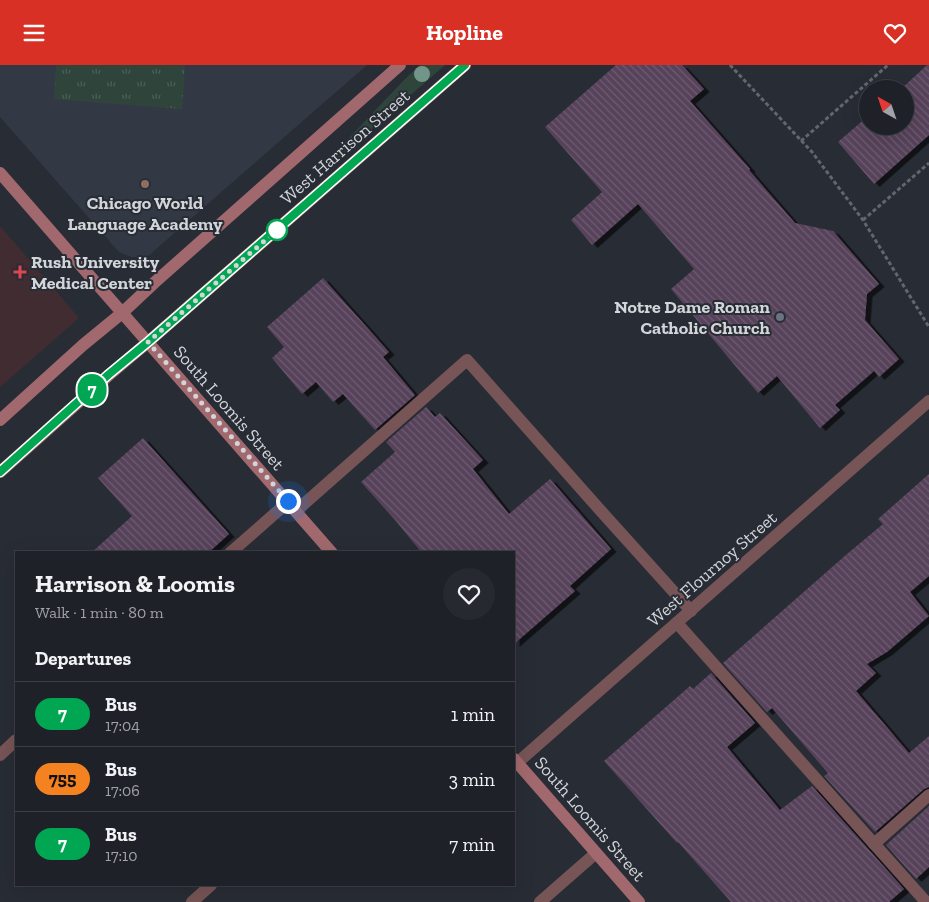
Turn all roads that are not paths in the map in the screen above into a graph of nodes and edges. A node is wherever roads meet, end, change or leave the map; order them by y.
1 (400, 65) edge
2 (465, 65) edge
3 (0, 173) edge
4 (122, 313) junction
5 (148, 342) junction
6 (929, 401) edge
7 (0, 420) edge
8 (0, 472) edge
9 (292, 506) junction
10 (233, 551) edge
11 (330, 551) edge
12 (691, 611) junction
13 (677, 623) junction
14 (15, 741) edge
15 (0, 755) edge
16 (516, 761) edge
17 (929, 795) edge
18 (874, 844) junction
19 (596, 853) junction
20 (210, 886) edge
21 (192, 902) edge
22 (540, 902) edge
23 (639, 902) edge
24 (926, 902) edge

1 - 4 main road, West Harrison Street
2 - 5 main road, West Harrison Street
3 - 4 main road, South Loomis Street
4 - 5 main road, South Loomis Street
4 - 7 main road, West Harrison Street
5 - 8 main road, West Harrison Street
5 - 9 main road, South Loomis Street
6 - 12 street, West Flournoy Street
9 - 10 street
9 - 11 main road, South Loomis Street
9 - 12 street
12 - 13 street, West Flournoy Street
13 - 16 street, West Flournoy Street
13 - 18 street
14 - 15 street
16 - 19 main road, South Loomis Street
17 - 18 street
18 - 24 street
19 - 22 street
19 - 23 main road, South Loomis Street
20 - 21 street

